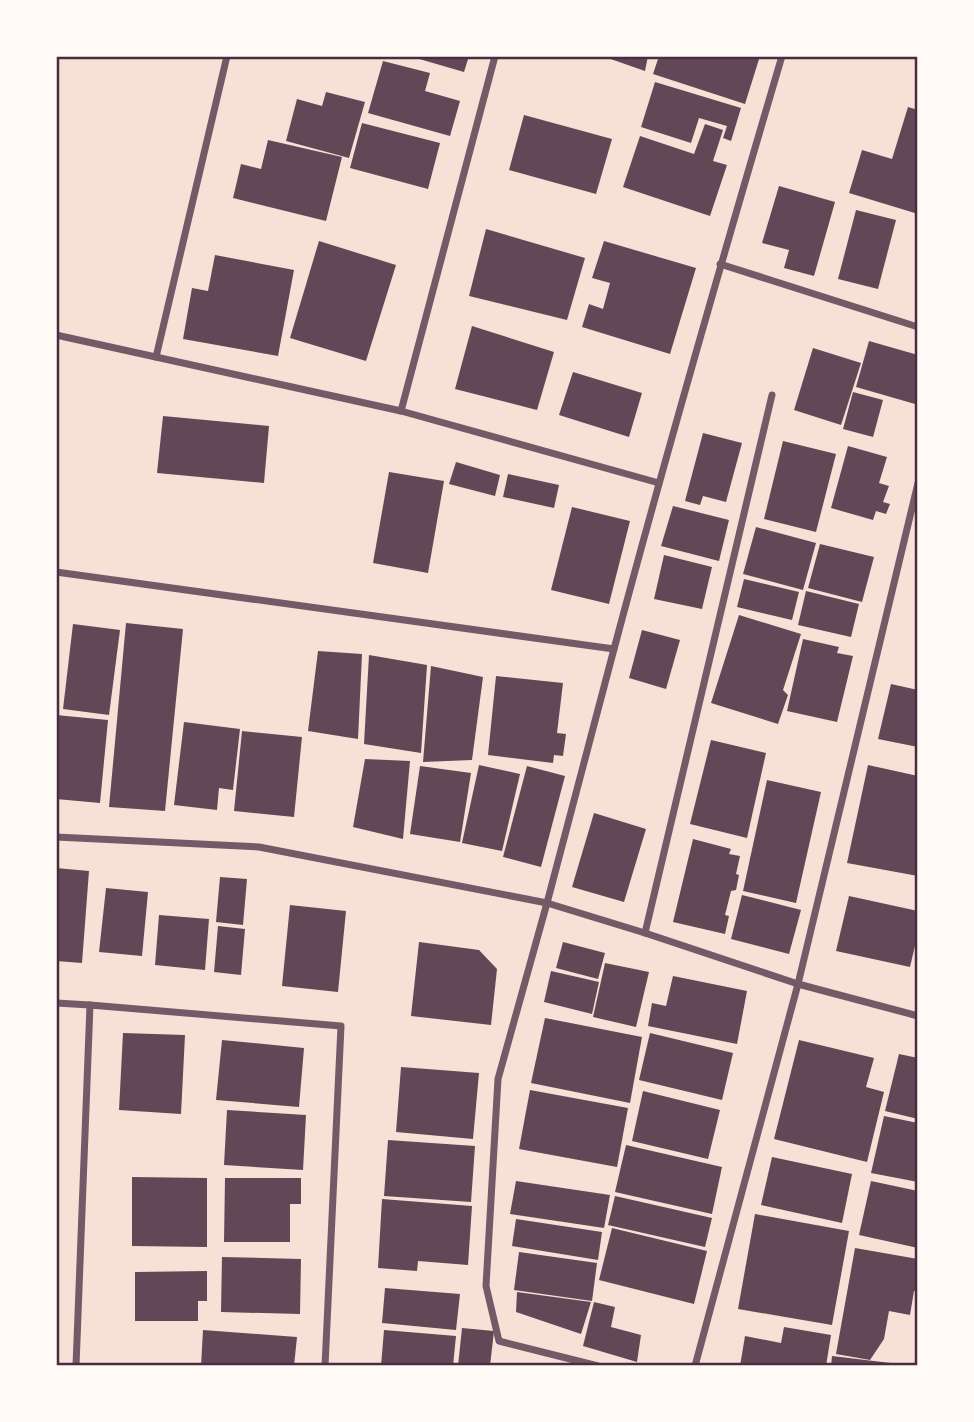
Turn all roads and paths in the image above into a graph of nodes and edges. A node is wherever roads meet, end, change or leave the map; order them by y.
1 (227, 56) edge
2 (495, 56) edge
3 (782, 56) edge
4 (720, 264) junction
5 (918, 327) edge
6 (56, 335) edge
7 (156, 357) junction
8 (772, 395) dead end
9 (401, 411) junction
10 (659, 482) junction
11 (918, 483) edge
12 (56, 572) edge
13 (614, 649) junction
14 (56, 837) edge
15 (547, 903) junction
16 (645, 933) junction
17 (798, 984) junction
18 (56, 1003) edge
19 (90, 1005) junction
20 (918, 1016) edge
21 (76, 1366) edge
22 (325, 1366) edge
23 (598, 1366) edge
24 (695, 1366) edge

1 - 7 street
2 - 9 street
3 - 4 street
4 - 5 street
4 - 10 street
6 - 7 street
7 - 9 street
8 - 16 street
9 - 10 street
10 - 13 street
11 - 17 street
12 - 13 street
13 - 15 street
14 - 15 street
15 - 16 street
15 - 23 street
16 - 17 street
17 - 20 street
17 - 24 street
18 - 19 street
19 - 21 street
19 - 22 street

